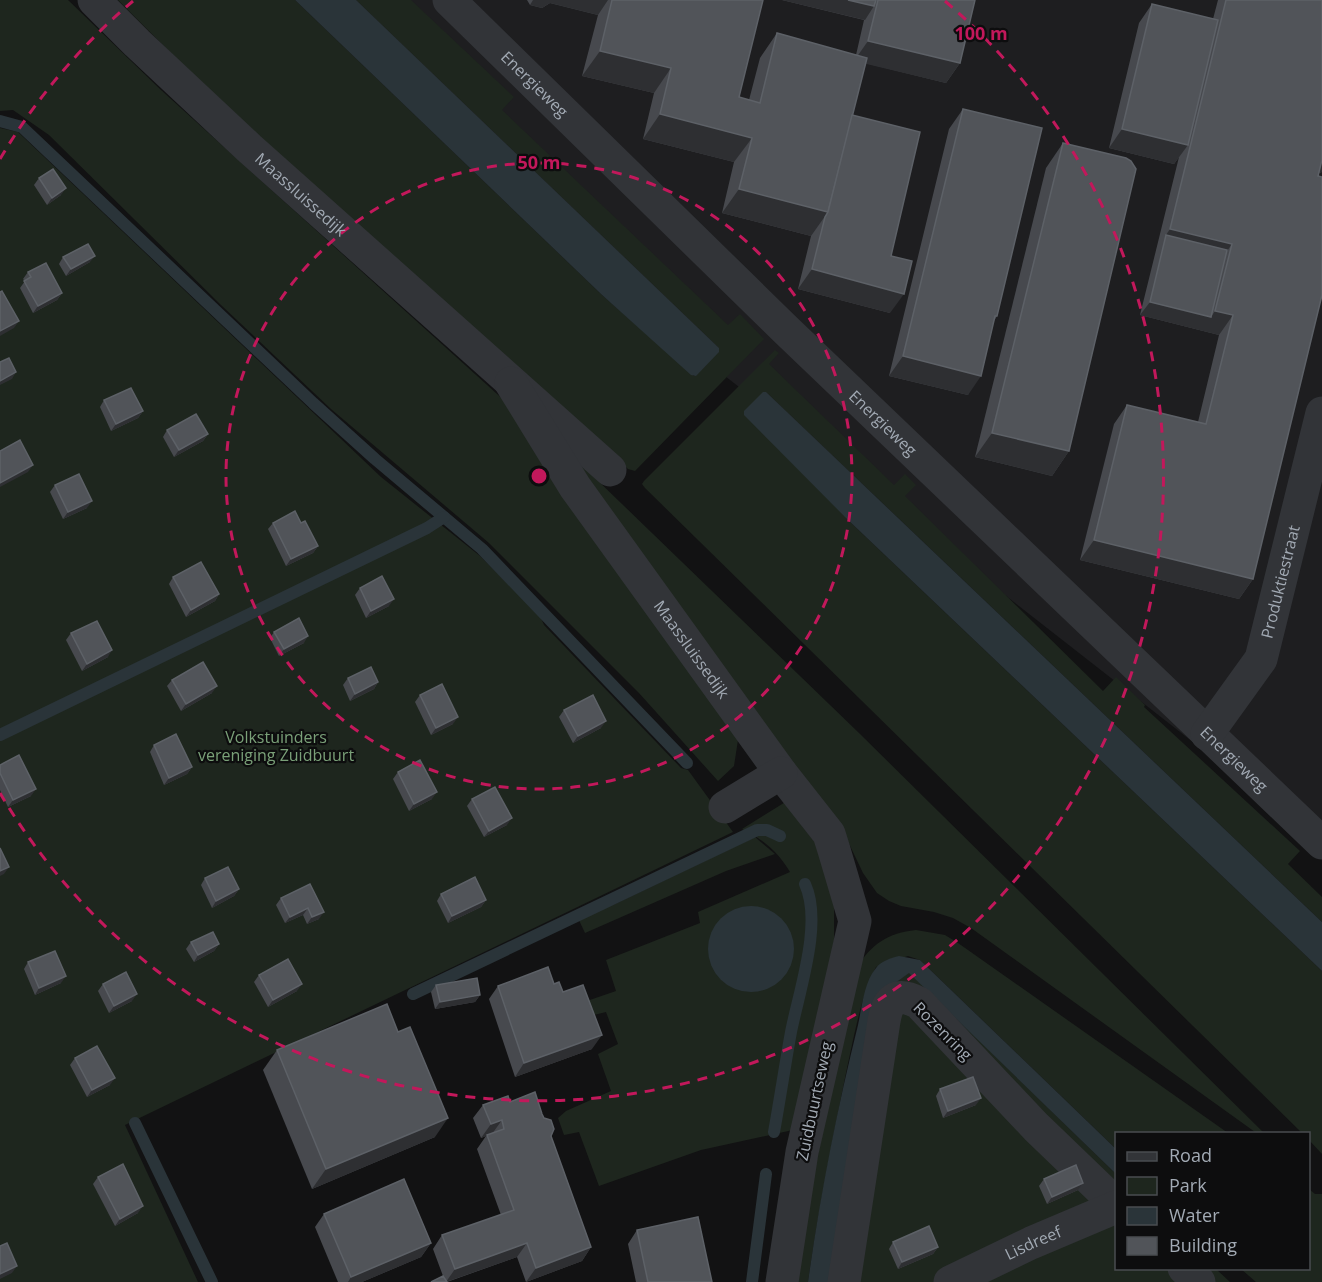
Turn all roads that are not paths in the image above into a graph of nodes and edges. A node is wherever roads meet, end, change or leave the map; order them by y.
1 (94, 0) edge
2 (449, 0) edge
3 (511, 383) junction
4 (1322, 413) edge
5 (610, 470) dead end
6 (1207, 734) junction
7 (781, 773) junction
8 (725, 807) dead end
9 (1322, 843) edge
10 (855, 921) joint
11 (1115, 1204) edge
12 (1115, 1205) edge
13 (1185, 1270) edge
14 (782, 1282) edge
15 (844, 1282) edge
16 (950, 1282) edge
17 (1199, 1282) edge

1 - 3 street, Maassluissedijk
2 - 6 street, Energieweg
3 - 5 street, Maassluissedijk
3 - 7 street, Maassluissedijk
4 - 6 street, Produktiestraat
6 - 9 street, Energieweg
7 - 8 street
7 - 10 street, Maassluissedijk
10 - 14 street, Zuidbuurtseweg
11 - 15 street, Rozenring
12 - 16 street, Lisdreef
13 - 17 street

